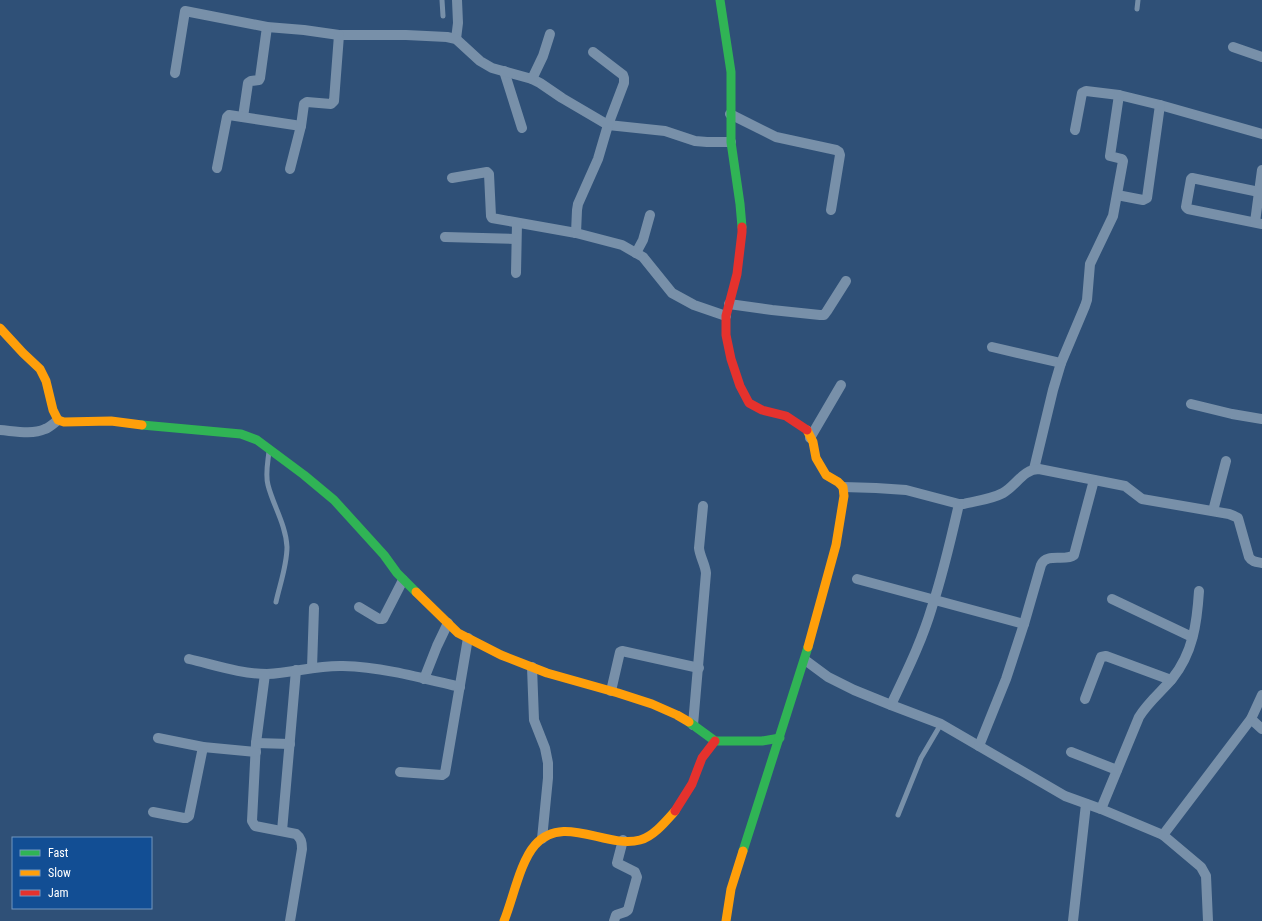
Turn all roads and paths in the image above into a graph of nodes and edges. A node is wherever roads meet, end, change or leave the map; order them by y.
1 (442, 0) edge
2 (457, 0) edge
3 (720, 0) edge
4 (1138, 0) edge
5 (1137, 9) dead end
6 (443, 16) dead end
7 (267, 28) junction
8 (550, 34) dead end
9 (339, 35) junction
10 (456, 39) junction
11 (1233, 47) dead end
12 (594, 52) dead end
13 (1262, 57) edge
14 (504, 71) junction
15 (175, 74) dead end
16 (532, 79) junction
17 (1119, 95) junction
18 (1160, 105) junction
19 (730, 114) junction
20 (244, 117) junction
21 (608, 125) junction
22 (301, 126) junction
23 (522, 128) dead end
24 (1075, 130) dead end
25 (1262, 134) edge
26 (731, 142) junction
27 (217, 168) dead end
28 (290, 169) dead end
29 (1262, 170) edge
30 (452, 178) dead end
31 (1259, 192) junction
32 (1117, 195) junction
33 (831, 210) dead end
34 (650, 215) dead end
35 (517, 223) junction
36 (1258, 223) edge
37 (576, 233) junction
38 (445, 237) dead end
39 (516, 239) junction
40 (636, 253) junction
41 (516, 273) dead end
42 (846, 281) dead end
43 (729, 304) junction
44 (726, 316) junction
45 (0, 328) edge
46 (992, 347) dead end
47 (1061, 363) junction
48 (841, 385) dead end
49 (1191, 404) dead end
50 (1262, 419) edge
51 (58, 420) junction
52 (0, 430) edge
53 (810, 438) junction
54 (269, 450) junction
55 (1226, 461) dead end
56 (1034, 469) junction
57 (1094, 480) junction
58 (843, 487) junction
59 (959, 504) junction
60 (703, 506) dead end
61 (1213, 511) junction
62 (1262, 563) edge
63 (857, 579) dead end
64 (404, 580) junction
65 (1199, 591) dead end
66 (1112, 599) dead end
67 (934, 601) junction
68 (276, 602) dead end
69 (359, 607) dead end
70 (314, 608) dead end
71 (448, 623) junction
72 (1024, 624) junction
73 (1192, 636) junction
74 (468, 638) junction
75 (190, 659) dead end
76 (805, 660) junction
77 (532, 667) junction
78 (312, 668) junction
79 (699, 668) junction
80 (296, 670) junction
81 (265, 674) junction
82 (424, 679) junction
83 (1171, 680) junction
84 (460, 687) junction
85 (611, 691) junction
86 (1262, 695) edge
87 (1086, 699) dead end
88 (891, 706) junction
89 (1251, 719) junction
90 (940, 724) junction
91 (693, 725) junction
92 (1262, 729) edge
93 (158, 738) dead end
94 (780, 738) junction
95 (715, 741) junction
96 (290, 744) junction
97 (979, 746) junction
98 (203, 747) junction
99 (256, 748) junction
100 (1071, 752) dead end
101 (1117, 770) junction
102 (400, 772) dead end
103 (1086, 804) junction
104 (1101, 809) junction
105 (153, 812) dead end
106 (898, 815) dead end
107 (282, 831) junction
108 (1163, 836) junction
109 (542, 839) junction
110 (623, 840) junction
111 (290, 921) edge
112 (504, 921) edge
113 (614, 921) edge
114 (726, 921) edge
115 (1073, 921) edge
116 (1208, 921) edge

1 - 6 lane
2 - 10 street
3 - 19 street
4 - 5 lane
7 - 9 street
7 - 15 street
7 - 20 street
8 - 16 street
9 - 10 street
9 - 22 street
10 - 14 street
11 - 13 street
12 - 21 street
14 - 16 street
14 - 23 street
16 - 21 street
17 - 18 street
17 - 24 street
17 - 32 street
18 - 25 street
18 - 32 street
19 - 26 street
19 - 33 street
20 - 22 street
20 - 27 street
21 - 26 street
21 - 37 street
22 - 28 street
26 - 43 street
29 - 31 street
30 - 35 street
31 - 36 street
31 - 36 street
32 - 47 street
34 - 40 street
35 - 37 street
35 - 39 street
37 - 40 street
38 - 39 street
39 - 41 street
40 - 44 street
42 - 43 street
43 - 44 street
44 - 53 street
45 - 51 street
46 - 47 street
47 - 56 street
48 - 53 street
49 - 50 street
51 - 52 street
51 - 54 street
53 - 58 street
54 - 64 street
54 - 68 lane
55 - 61 street
56 - 57 street
56 - 59 street
57 - 61 street
57 - 72 street
58 - 59 street
58 - 76 street
59 - 67 street
60 - 79 street
61 - 62 street
63 - 67 street
64 - 69 street
64 - 71 street
65 - 73 street
66 - 73 street
67 - 72 street
67 - 88 street
70 - 78 street
71 - 74 street
71 - 82 street
72 - 97 street
73 - 83 street
74 - 77 street
74 - 84 street
75 - 81 street
76 - 88 street
76 - 94 street
77 - 85 street
77 - 109 street
78 - 80 street
78 - 82 street
79 - 85 street
79 - 91 street
80 - 81 street
80 - 96 street
81 - 99 street
82 - 84 street
83 - 87 street
83 - 101 street
84 - 102 street
85 - 91 street
86 - 89 street
88 - 90 street
89 - 92 street
89 - 108 street
90 - 97 street
90 - 106 lane
91 - 95 street
93 - 98 street
94 - 95 street
94 - 114 street
95 - 110 street
96 - 99 street
96 - 107 street
97 - 103 street
98 - 99 street
98 - 105 street
99 - 107 street
100 - 101 street
101 - 104 street
103 - 104 street
103 - 115 street
104 - 108 street
107 - 111 street
108 - 116 street
109 - 110 street
109 - 112 street
110 - 113 street

